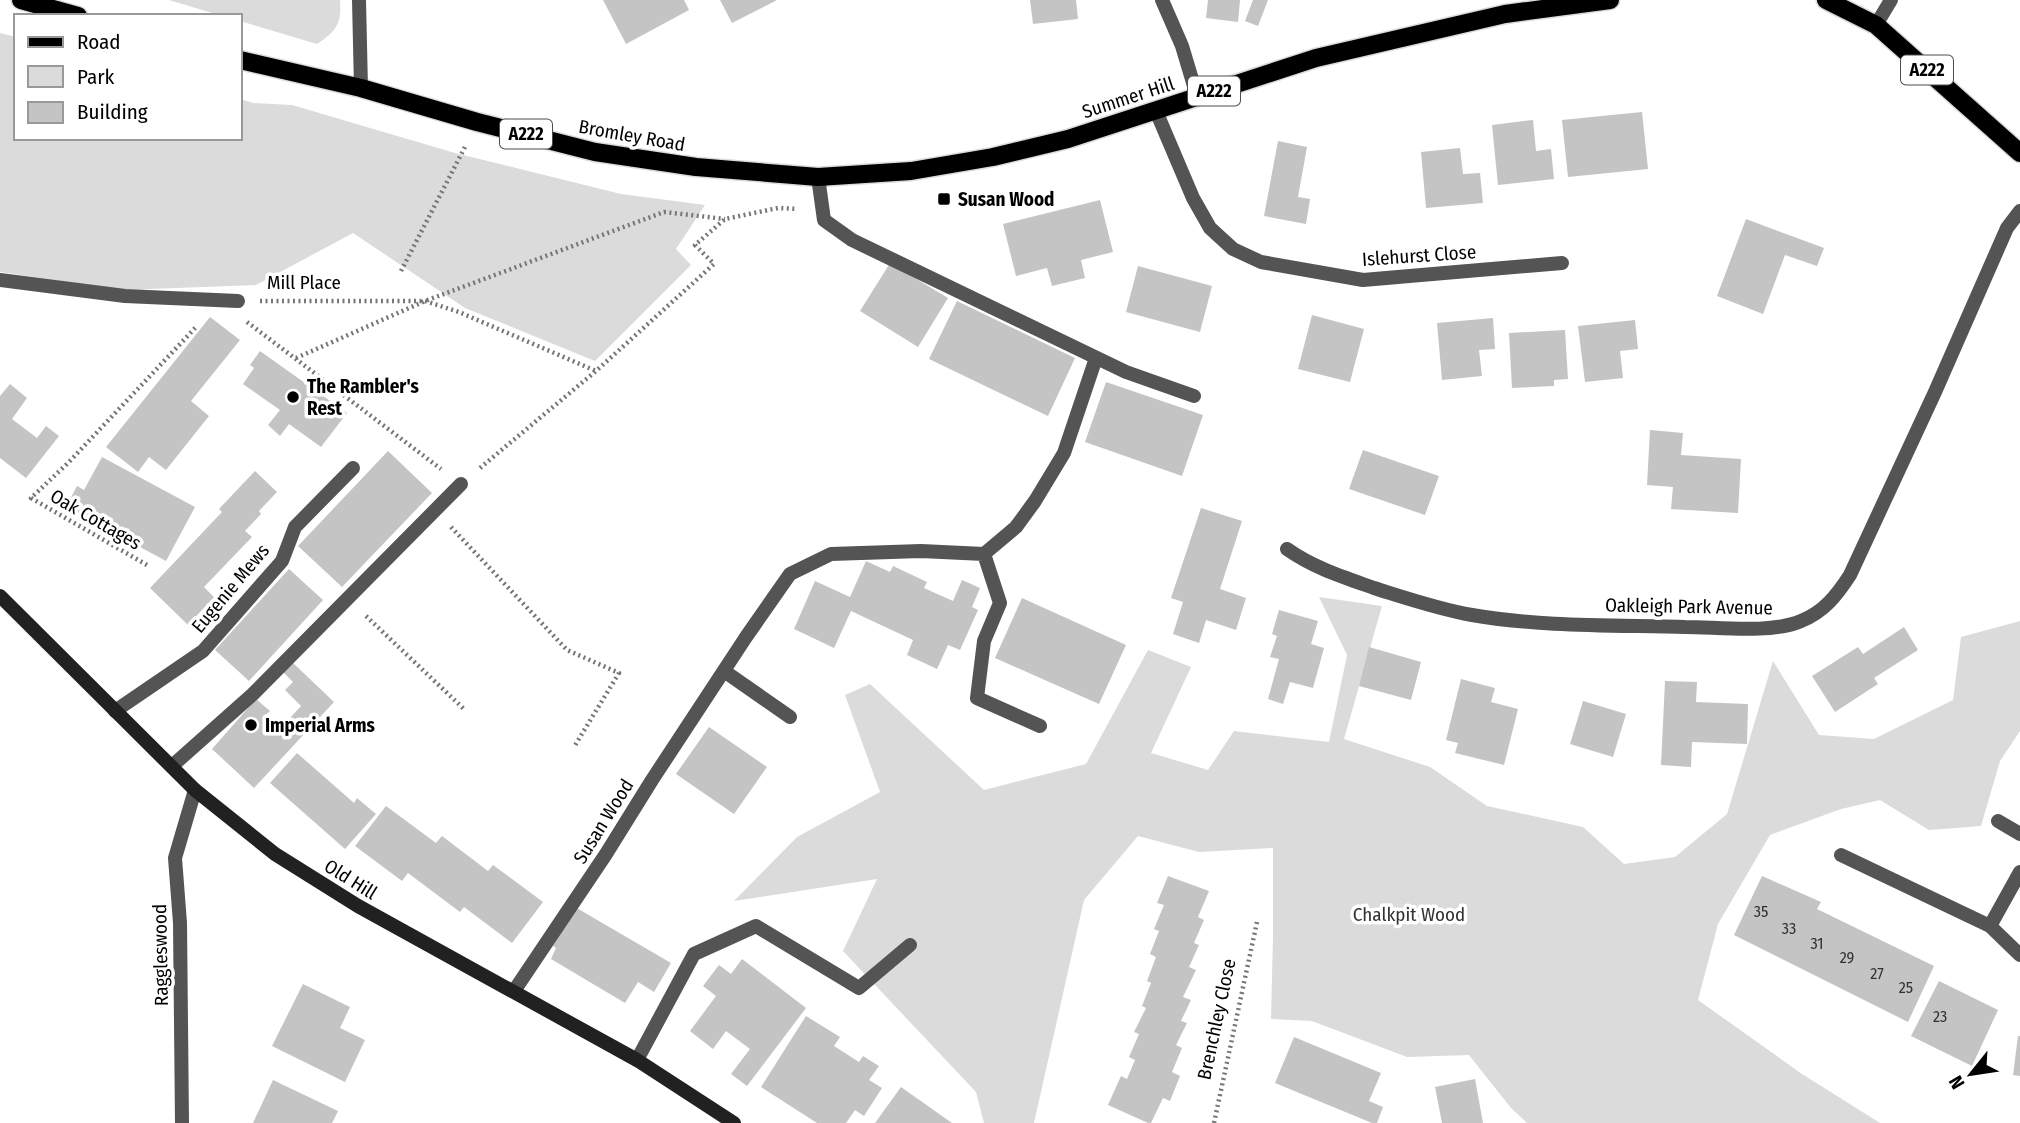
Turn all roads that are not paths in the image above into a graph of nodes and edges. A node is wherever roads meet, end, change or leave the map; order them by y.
1 (21, 0) edge
2 (359, 0) edge
3 (1162, 0) edge
4 (1611, 0) edge
5 (1826, 0) edge
6 (1891, 0) edge
7 (71, 14) edge
8 (1876, 26) junction
9 (242, 60) edge
10 (360, 88) junction
11 (1197, 96) junction
12 (1156, 111) junction
13 (2020, 153) edge
14 (818, 177) junction
15 (2020, 212) edge
16 (1562, 262) dead end
17 (0, 280) edge
18 (238, 300) road end
19 (1096, 358) junction
20 (1195, 396) dead end
21 (353, 468) dead end
22 (461, 484) road end
23 (1287, 549) dead end
24 (984, 554) junction
25 (0, 596) edge
26 (724, 671) junction
27 (115, 711) junction
28 (790, 717) dead end
29 (1040, 726) dead end
30 (172, 766) junction
31 (195, 790) junction
32 (1998, 821) dead end
33 (2020, 834) edge
34 (1841, 855) dead end
35 (2020, 872) edge
36 (1990, 926) junction
37 (910, 945) dead end
38 (2020, 955) edge
39 (514, 991) junction
40 (637, 1060) junction
41 (182, 1123) edge
42 (734, 1123) edge

1 - 7 main road
2 - 10 street
3 - 11 street
4 - 11 main road, Summer Hill / A222
5 - 8 main road, A222
6 - 8 street
8 - 13 main road, A222
9 - 10 main road, Bromley Road / A222
10 - 14 main road, Bromley Road / A222
11 - 12 main road, Summer Hill / A222
12 - 14 main road, Summer Hill / A222
12 - 16 street, Islehurst Close
14 - 19 street
15 - 23 street, Oakleigh Park Avenue
17 - 18 street
19 - 20 street
19 - 24 street
21 - 27 street, Eugenie Mews
22 - 30 street
24 - 26 street, Susan Wood
24 - 29 street
25 - 27 main road, Old Hill
26 - 28 street
26 - 39 street, Susan Wood
27 - 30 main road, Old Hill
30 - 31 main road, Old Hill
31 - 39 main road, Old Hill
31 - 41 street, Raggleswood
32 - 33 street
34 - 36 street
35 - 36 street
36 - 38 street
37 - 40 street
39 - 40 main road, Old Hill
40 - 42 main road, Old Hill

